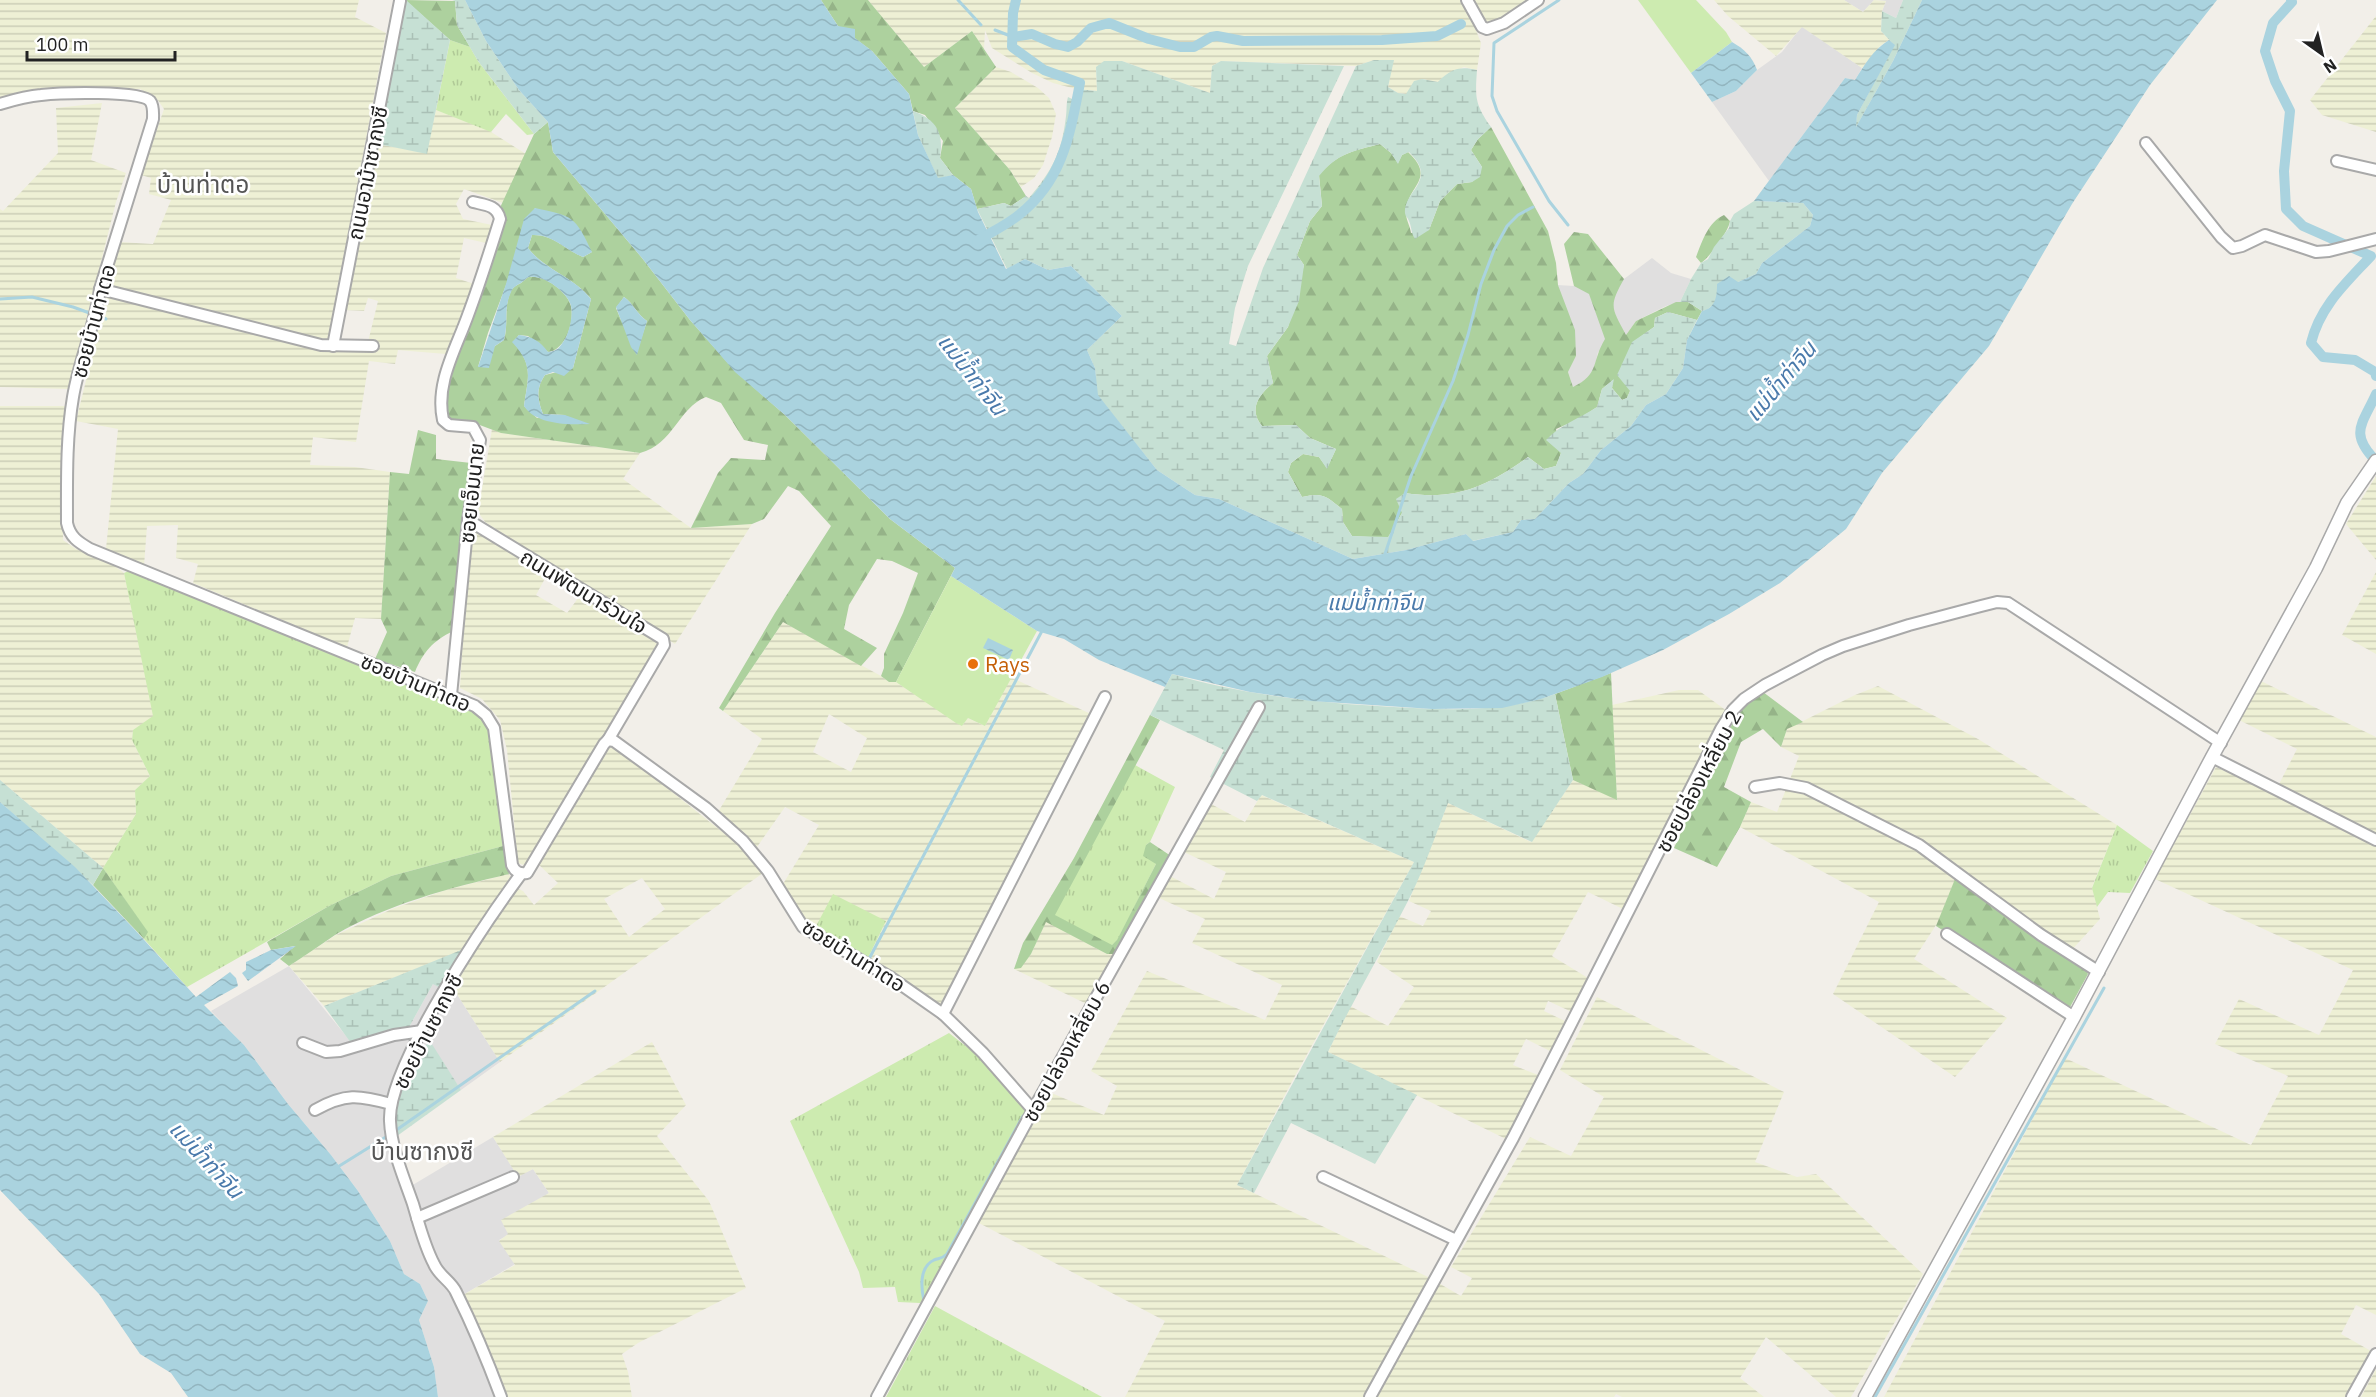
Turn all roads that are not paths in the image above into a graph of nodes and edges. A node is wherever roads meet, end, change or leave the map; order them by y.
1 (1467, 0) edge
2 (1538, 0) edge
3 (400, 1) edge
4 (0, 104) edge
5 (2146, 143) dead end
6 (2337, 161) dead end
7 (2376, 170) edge
8 (473, 202) dead end
9 (2376, 239) edge
10 (100, 289) junction
11 (333, 346) junction
12 (373, 346) dead end
13 (2376, 461) edge
14 (468, 520) junction
15 (451, 695) junction
16 (1105, 697) dead end
17 (1259, 707) dead end
18 (608, 740) junction
19 (2221, 743) junction
20 (2212, 757) junction
21 (1755, 787) dead end
22 (2376, 840) edge
23 (521, 874) junction
24 (1947, 934) dead end
25 (2098, 972) junction
26 (943, 1014) junction
27 (2074, 1017) junction
28 (422, 1031) junction
29 (303, 1043) dead end
30 (391, 1104) junction
31 (315, 1110) dead end
32 (1033, 1110) junction
33 (513, 1177) dead end
34 (1323, 1177) dead end
35 (417, 1218) junction
36 (1456, 1240) junction
37 (2376, 1354) edge
38 (501, 1397) edge
39 (877, 1397) edge
40 (1371, 1397) edge
41 (1865, 1397) edge
42 (2352, 1397) edge

1 - 2 street
3 - 11 street, ถนนอาม้าซากงซี
4 - 10 street, ซอยบ้านท่าตอ
5 - 9 street
6 - 7 street
8 - 14 street, ซอยเอ็มนาย
10 - 11 street
10 - 15 street, ซอยบ้านท่าตอ
11 - 12 street
13 - 19 street
14 - 15 street, ซอยเอ็มนาย
14 - 18 street, ถนนพัฒนาร่วมใจ
15 - 23 street, ซอยบ้านท่าตอ
16 - 26 street
17 - 32 street, ซอยปล่องเหลี่ยม 6
18 - 23 street
18 - 26 street, ซอยบ้านท่าตอ
19 - 20 street
19 - 36 street, ซอยปล่องเหลี่ยม 2
20 - 22 street
20 - 25 street
21 - 25 street
23 - 28 street, ซอยบ้านซากงซี
24 - 27 street
25 - 27 street
26 - 32 street, ซอยบ้านท่าตอ
27 - 41 street
28 - 29 street
28 - 30 street, ซอยบ้านซากงซี
30 - 31 street
30 - 35 street, ซอยบ้านซากงซี
32 - 39 street, ซอยปล่องเหลี่ยม 6
33 - 35 street
34 - 36 street
35 - 38 street, ซอยบ้านซากงซี
36 - 40 street, ซอยปล่องเหลี่ยม 2
37 - 42 street

